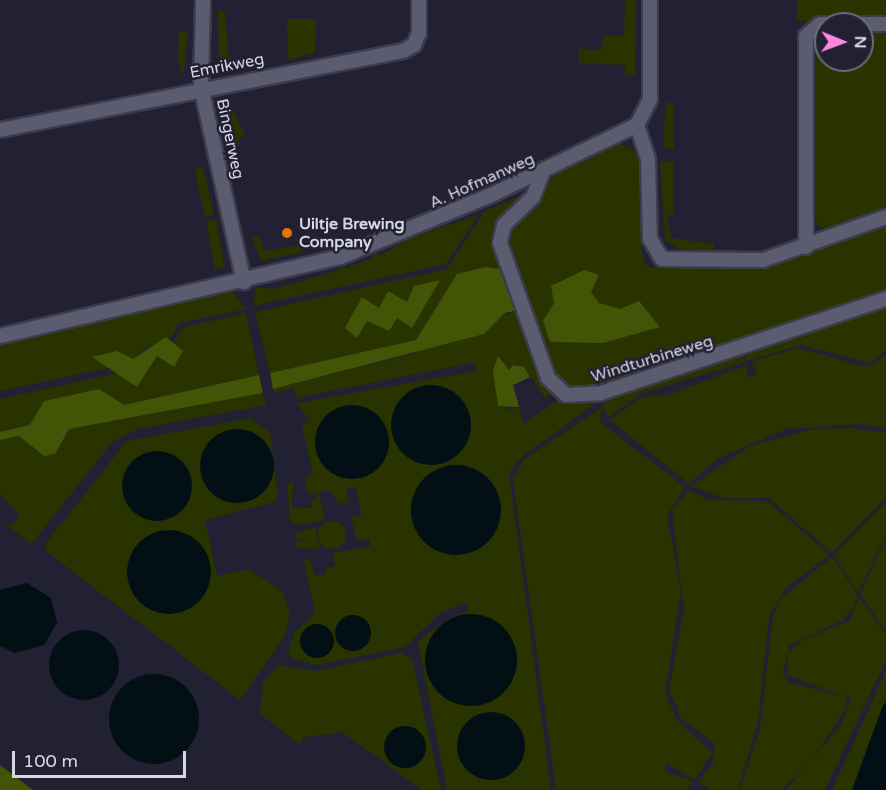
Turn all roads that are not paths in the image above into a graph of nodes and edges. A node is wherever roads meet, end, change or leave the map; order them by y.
1 (203, 0) edge
2 (419, 0) edge
3 (651, 0) edge
4 (886, 24) edge
5 (201, 87) junction
6 (637, 125) junction
7 (0, 130) edge
8 (543, 172) junction
9 (886, 217) edge
10 (806, 247) junction
11 (244, 282) junction
12 (886, 299) edge
13 (0, 336) edge

1 - 5 street, Bingerweg
2 - 5 street, Emrikweg
3 - 6 street
4 - 10 street
5 - 7 street, Emrikweg
5 - 11 street, Bingerweg
6 - 8 street, A. Hofmanweg
6 - 10 street
8 - 11 street, A. Hofmanweg
8 - 12 street, Windturbineweg
9 - 10 street
11 - 13 street, A. Hofmanweg

